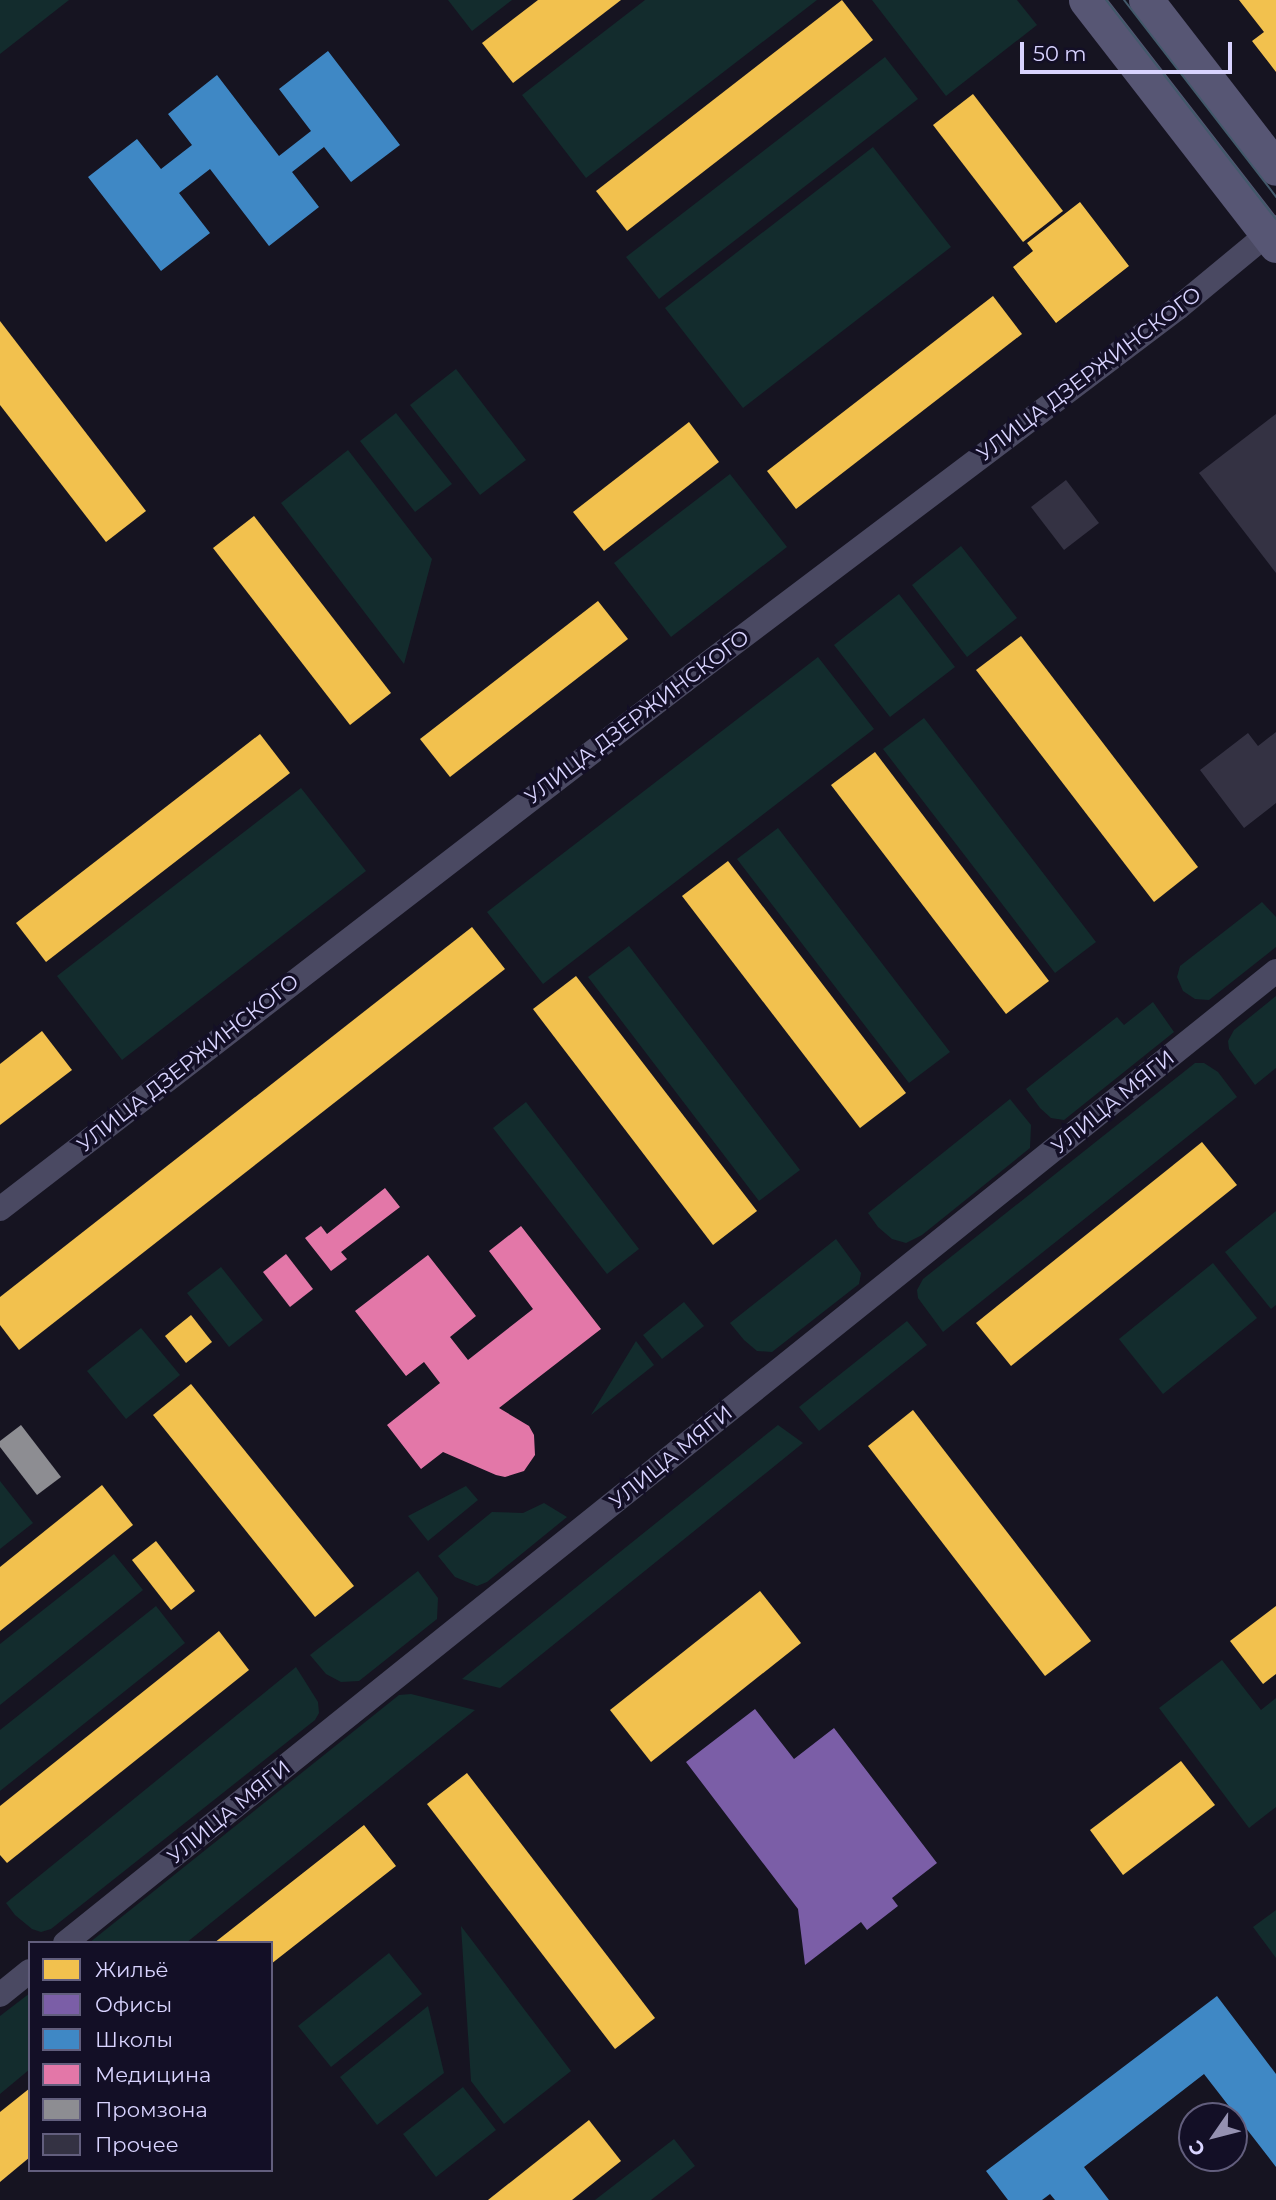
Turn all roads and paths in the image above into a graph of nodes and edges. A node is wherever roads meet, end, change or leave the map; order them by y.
1 (1086, 0) edge
2 (1146, 0) edge
3 (1276, 168) edge
4 (1273, 235) edge
5 (1276, 971) edge
6 (0, 1209) edge
7 (67, 1941) edge
8 (28, 1973) edge
9 (0, 1995) edge

1 - 4 street
2 - 3 street
4 - 6 street, УЛИЦА ДЗЕРЖИНСКОГО
5 - 7 street, УЛИЦА МЯГИ
8 - 9 street

